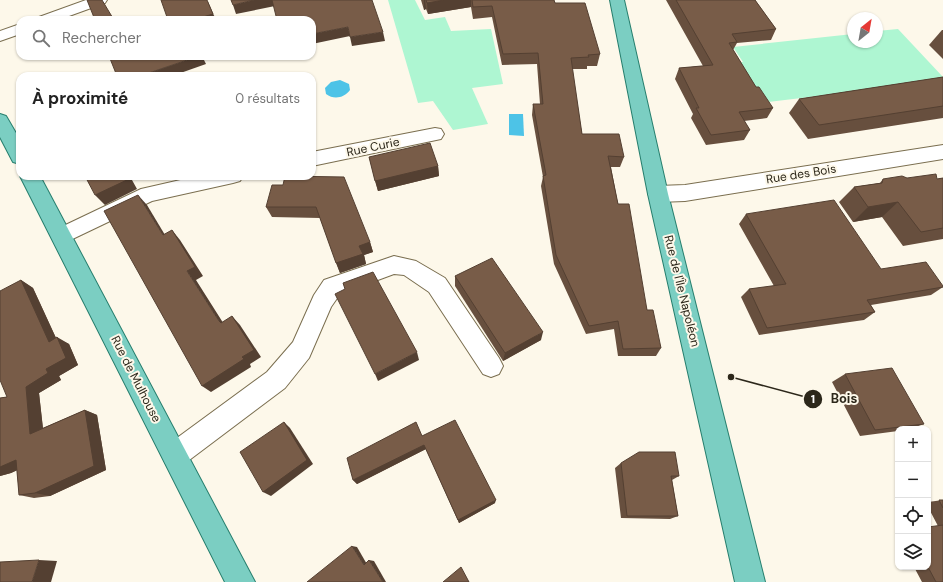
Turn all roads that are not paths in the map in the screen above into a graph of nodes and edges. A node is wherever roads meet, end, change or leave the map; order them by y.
1 (100, 0) edge
2 (616, 0) edge
3 (55, 16) edge
4 (16, 30) edge
5 (0, 36) edge
6 (0, 120) edge
7 (435, 134) dead end
8 (16, 150) edge
9 (943, 152) edge
10 (316, 159) edge
11 (32, 180) edge
12 (214, 180) edge
13 (658, 194) junction
14 (62, 236) junction
15 (491, 366) dead end
16 (175, 455) junction
17 (240, 582) edge
18 (750, 582) edge

1 - 3 street
2 - 13 main road, Rue de l'Île Napoléon
4 - 5 street
6 - 8 main road
7 - 10 street, Rue Curie
9 - 13 street, Rue des Bois
11 - 14 main road, Rue de Mulhouse
12 - 14 street
13 - 18 main road, Rue de l'Île Napoléon
14 - 16 main road, Rue de Mulhouse
15 - 16 street
16 - 17 main road, Rue de Mulhouse

